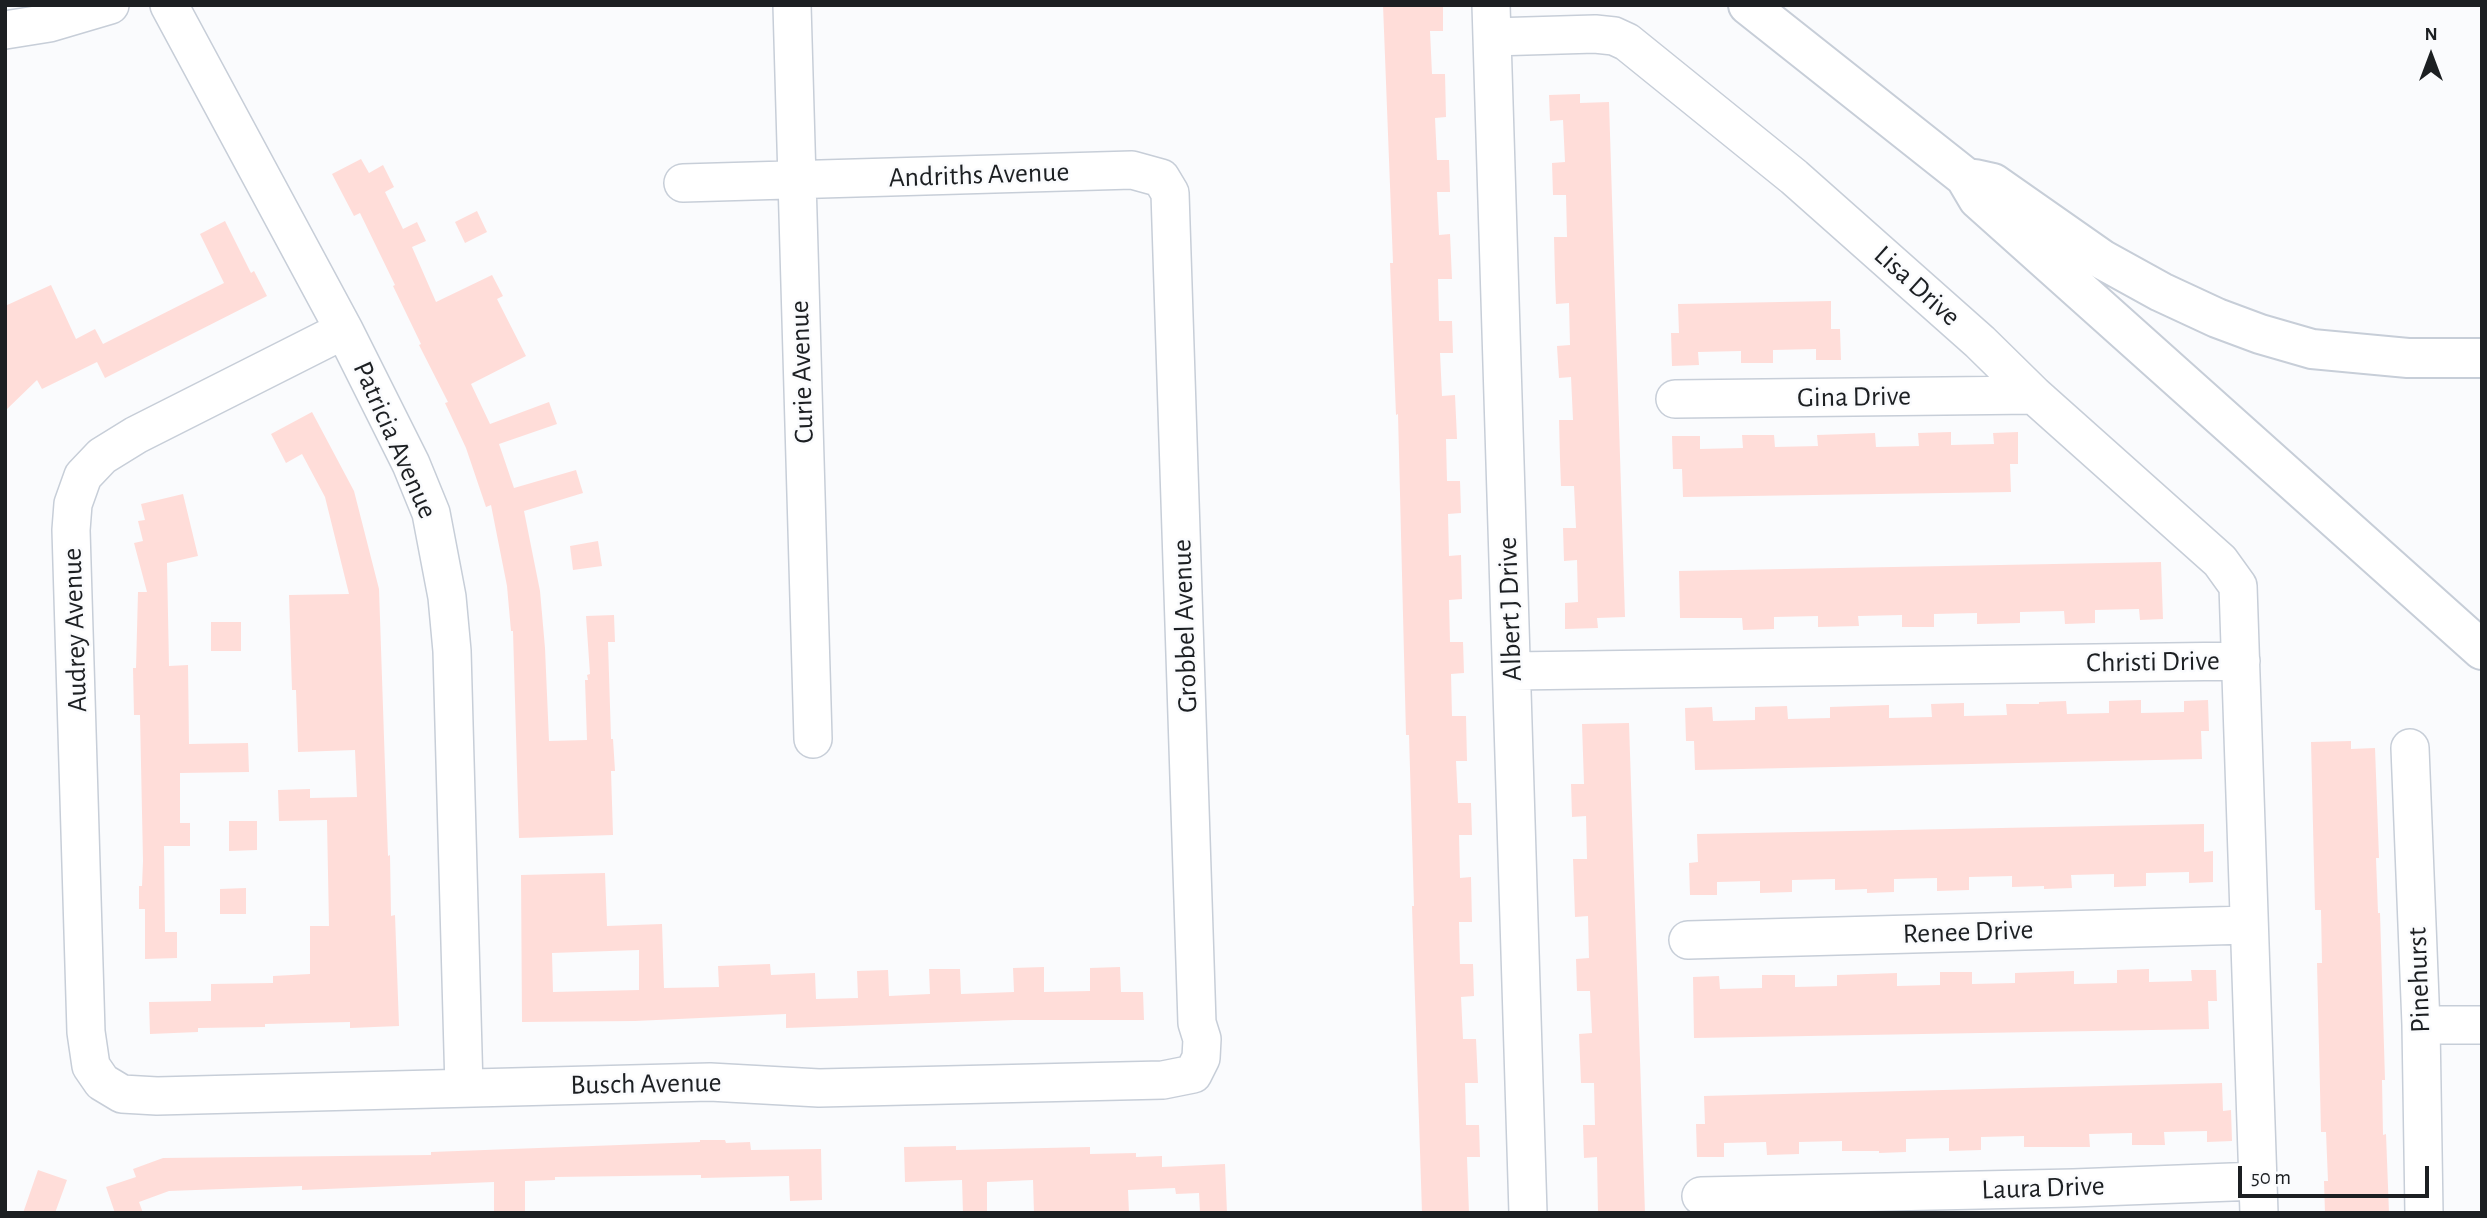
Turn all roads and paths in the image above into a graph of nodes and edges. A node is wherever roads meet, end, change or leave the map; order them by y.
1 (110, 5) edge
2 (169, 5) edge
3 (792, 5) edge
4 (1748, 5) edge
5 (1492, 21) edge
6 (5, 30) edge
7 (1965, 177) junction
8 (1161, 178) joint
9 (797, 180) junction
10 (683, 183) dead end
11 (344, 330) junction
12 (2482, 358) edge
13 (2034, 395) junction
14 (1675, 399) dead end
15 (2482, 650) edge
16 (2241, 661) junction
17 (1512, 671) junction
18 (813, 739) dead end
19 (2410, 748) dead end
20 (2249, 925) junction
21 (1688, 940) dead end
22 (2421, 1025) junction
23 (2482, 1025) edge
24 (1193, 1074) joint
25 (102, 1082) joint
26 (464, 1088) junction
27 (1701, 1196) dead end
28 (2258, 1197) edge
29 (2073, 1200) edge
30 (1807, 1203) edge
31 (1528, 1213) edge
32 (2424, 1213) edge

1 - 6 street
2 - 11 street, Patricia Avenue
3 - 9 street, Curie Avenue
4 - 7 highway
5 - 13 street, Lisa Drive
5 - 17 street, Albert J Drive
7 - 12 highway
7 - 15 highway
8 - 9 street, Andriths Avenue
8 - 24 street, Grobbel Avenue
9 - 10 street, Andriths Avenue
9 - 18 street, Curie Avenue
11 - 25 street, Audrey Avenue
11 - 26 street, Patricia Avenue
13 - 14 street, Gina Drive
13 - 16 street, Lisa Drive
16 - 17 street, Christi Drive
16 - 20 street, Christi Drive
17 - 31 street, Albert J Drive
19 - 22 street, Pinehurst
20 - 21 street, Renee Drive
20 - 28 street, Christi Drive
22 - 23 street
22 - 32 street, Pinehurst
24 - 26 street, Busch Avenue
25 - 26 street, Busch Avenue
27 - 30 street, Laura Drive
28 - 29 street, Laura Drive
29 - 30 street, Laura Drive

